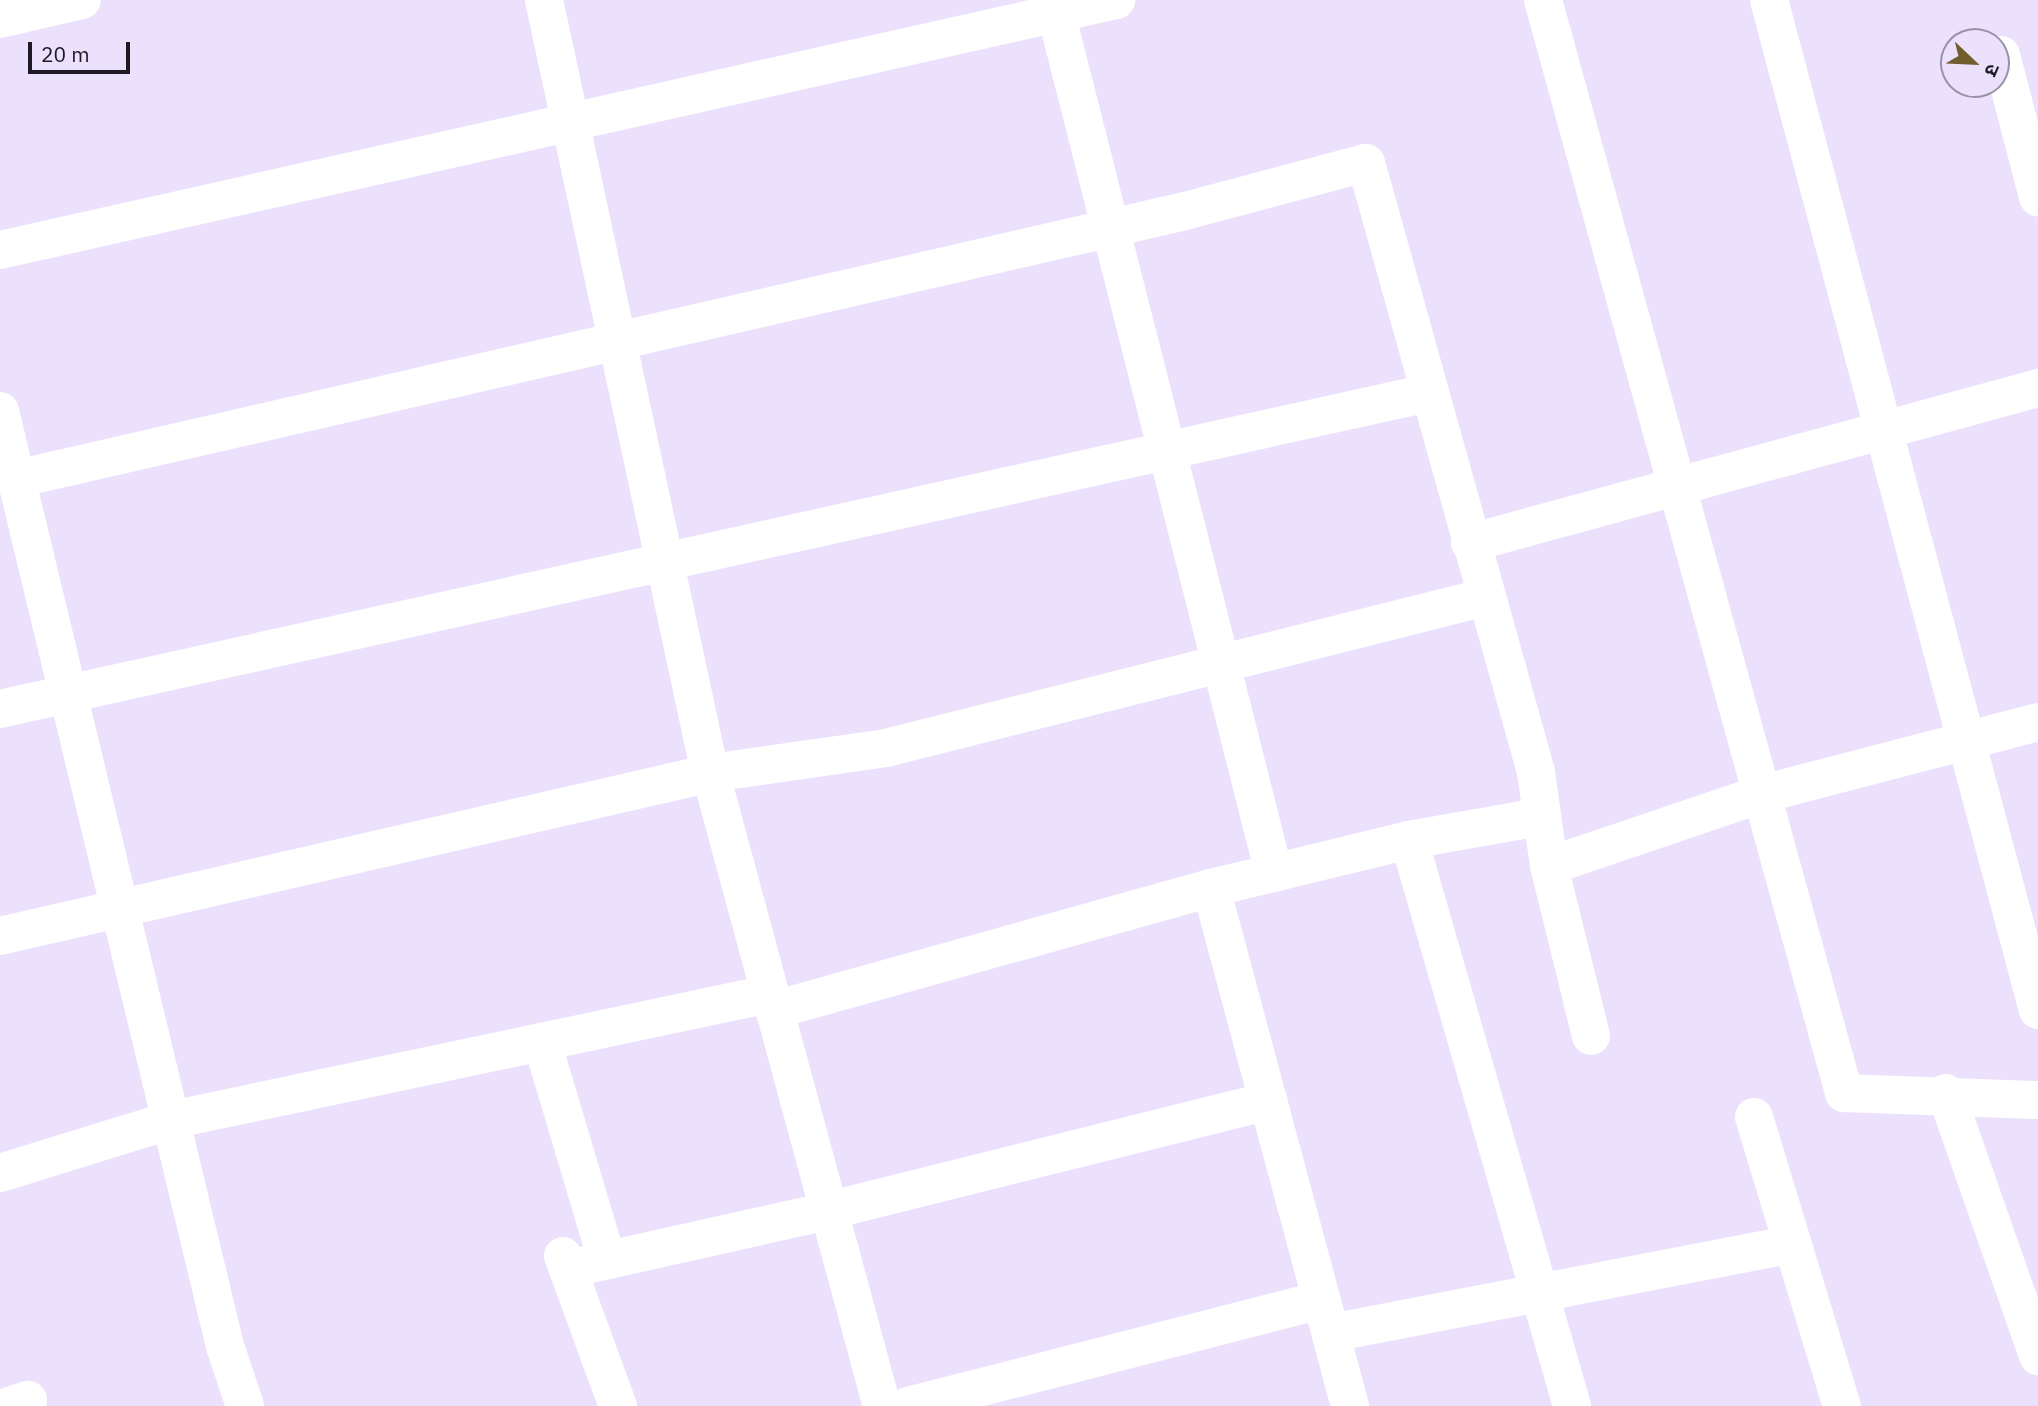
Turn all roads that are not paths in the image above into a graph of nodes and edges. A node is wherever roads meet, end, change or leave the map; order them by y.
1 (82, 0) edge
2 (544, 0) edge
3 (1116, 0) edge
4 (1543, 0) edge
5 (1769, 0) edge
6 (1038, 11) edge
7 (0, 19) edge
8 (2010, 90) edge
9 (573, 122) junction
10 (2038, 197) edge
11 (1113, 227) junction
12 (0, 250) edge
13 (618, 337) junction
14 (2038, 388) edge
15 (1428, 393) junction
16 (0, 411) edge
17 (1881, 429) junction
18 (1169, 450) junction
19 (16, 478) junction
20 (1676, 486) junction
21 (1470, 543) junction
22 (665, 561) junction
23 (1486, 597) junction
24 (1222, 663) junction
25 (68, 691) junction
26 (0, 709) edge
27 (2038, 722) edge
28 (1963, 742) junction
29 (711, 773) junction
30 (1762, 794) junction
31 (1540, 817) junction
32 (1409, 840) junction
33 (1549, 866) junction
34 (1274, 873) junction
35 (1211, 888) junction
36 (120, 907) junction
37 (0, 936) edge
38 (771, 1002) junction
39 (2038, 1010) edge
40 (1591, 1036) dead end
41 (542, 1042) junction
42 (1946, 1093) junction
43 (2038, 1100) edge
44 (1269, 1101) junction
45 (1754, 1117) dead end
46 (171, 1120) junction
47 (0, 1172) edge
48 (827, 1212) junction
49 (1793, 1244) junction
50 (607, 1260) junction
51 (1543, 1292) junction
52 (1326, 1317) junction
53 (2038, 1356) edge
54 (245, 1406) edge
55 (618, 1406) edge
56 (882, 1406) edge
57 (908, 1406) edge
58 (1350, 1406) edge
59 (1572, 1406) edge
60 (1842, 1406) edge

1 - 7 street
2 - 9 street
3 - 6 street
4 - 20 street
5 - 17 street
6 - 9 street
6 - 11 street
8 - 10 street
9 - 12 street
9 - 13 street
11 - 13 street
11 - 15 street
11 - 18 street
13 - 19 street
13 - 22 street
14 - 17 street
15 - 18 street
15 - 21 street
16 - 19 street
17 - 20 street
17 - 28 street
18 - 22 street
18 - 24 street
19 - 25 street
20 - 21 street
20 - 30 street
21 - 23 street
22 - 25 street
22 - 29 street
23 - 24 street
23 - 31 street
24 - 29 street
24 - 34 street
25 - 26 street
25 - 36 street
27 - 28 street
28 - 30 street
28 - 39 street
29 - 36 street
29 - 38 street
30 - 33 street
30 - 42 street
31 - 32 street
31 - 33 street
32 - 34 street
32 - 51 street
33 - 40 street
34 - 35 street
35 - 38 street
35 - 44 street
36 - 37 street
36 - 46 street
38 - 41 street
38 - 48 street
41 - 46 street
41 - 50 street
42 - 43 street
42 - 53 street
44 - 48 street
44 - 52 street
45 - 49 street
46 - 47 street
46 - 54 street
48 - 50 street
48 - 56 street
49 - 51 street
49 - 60 street
50 - 55 street
51 - 52 street
51 - 59 street
52 - 57 street
52 - 58 street

